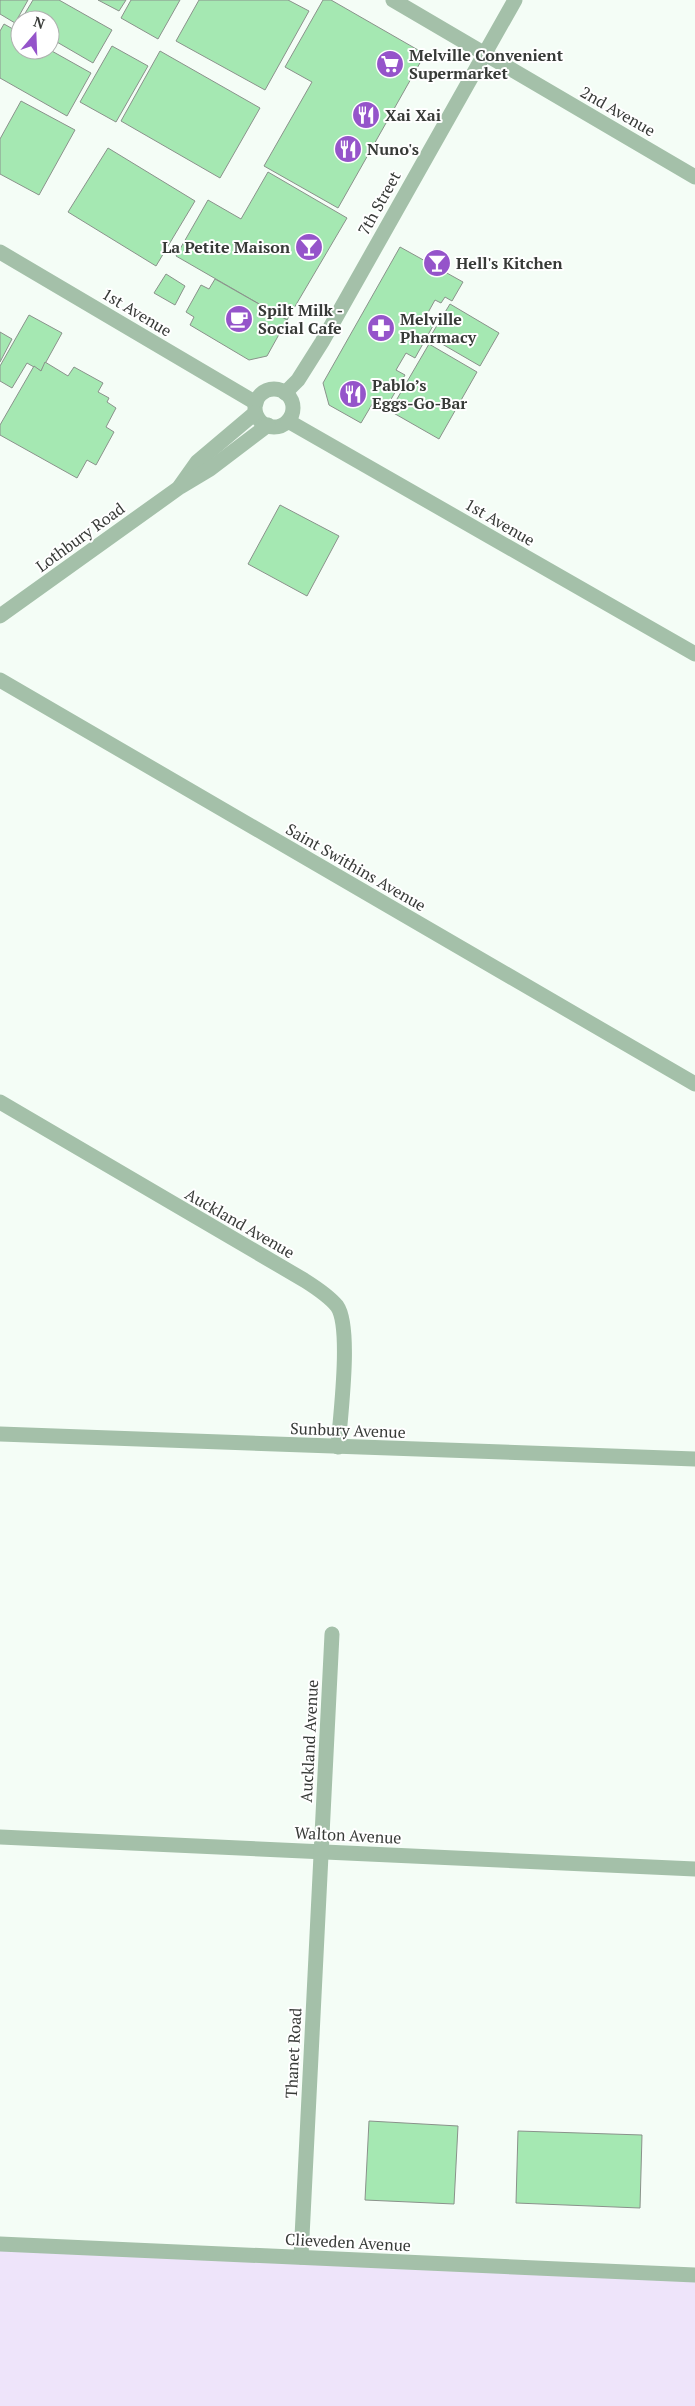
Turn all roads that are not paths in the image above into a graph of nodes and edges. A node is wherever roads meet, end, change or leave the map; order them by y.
1 (393, 0) edge
2 (514, 0) edge
3 (484, 53) junction
4 (695, 177) edge
5 (0, 252) edge
6 (286, 393) junction
7 (256, 408) junction
8 (288, 421) junction
9 (268, 425) junction
10 (180, 488) junction
11 (0, 616) edge
12 (695, 654) edge
13 (0, 680) edge
14 (695, 1084) edge
15 (0, 1102) edge
16 (0, 1434) edge
17 (338, 1447) junction
18 (695, 1459) edge
19 (332, 1634) dead end
20 (0, 1837) edge
21 (320, 1851) junction
22 (695, 1869) edge
23 (0, 2244) edge
24 (301, 2257) junction
25 (695, 2275) edge

1 - 3 street, 2nd Avenue
2 - 3 street, 7th Street
3 - 4 street, 2nd Avenue
3 - 6 street, 7th Street
5 - 7 street, 1st Avenue
6 - 7 street
6 - 8 street
7 - 9 street
7 - 10 street, Lothbury Road
8 - 9 street
8 - 12 street, 1st Avenue
9 - 10 street, Lothbury Road
10 - 11 street, Lothbury Road
13 - 14 street, Saint Swithins Avenue
15 - 17 street, Auckland Avenue
16 - 17 street, Sunbury Avenue
17 - 18 street, Sunbury Avenue
19 - 21 street, Auckland Avenue
20 - 21 street, Walton Avenue
21 - 22 street, Walton Avenue
21 - 24 street, Thanet Road
23 - 24 street, Clieveden Avenue
24 - 25 street, Clieveden Avenue

